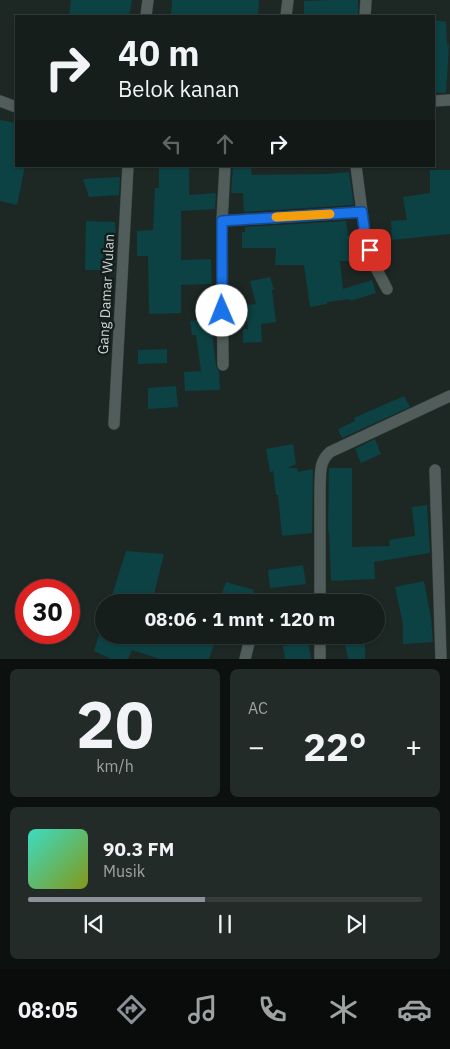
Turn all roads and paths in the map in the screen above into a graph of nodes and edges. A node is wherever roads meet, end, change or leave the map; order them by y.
1 (148, 0) edge
2 (288, 0) edge
3 (366, 0) edge
4 (146, 15) edge
5 (286, 15) edge
6 (365, 15) edge
7 (450, 100) edge
8 (435, 101) edge
9 (0, 102) edge
10 (15, 108) edge
11 (128, 167) edge
12 (225, 167) edge
13 (356, 167) edge
14 (362, 212) junction
15 (222, 221) junction
16 (387, 289) dead end
17 (223, 365) dead end
18 (450, 396) edge
19 (114, 424) dead end
20 (435, 470) dead end
21 (320, 594) edge
22 (249, 644) edge
23 (320, 644) edge
24 (245, 659) edge
25 (320, 659) edge
26 (441, 659) edge

1 - 4 street
2 - 5 street
3 - 6 street
7 - 8 street
9 - 10 street
11 - 19 street, Gang Damar Wulan
12 - 15 street
13 - 14 street
14 - 15 street
14 - 16 street
15 - 17 street
18 - 21 street
20 - 26 street
22 - 24 street
23 - 25 street

